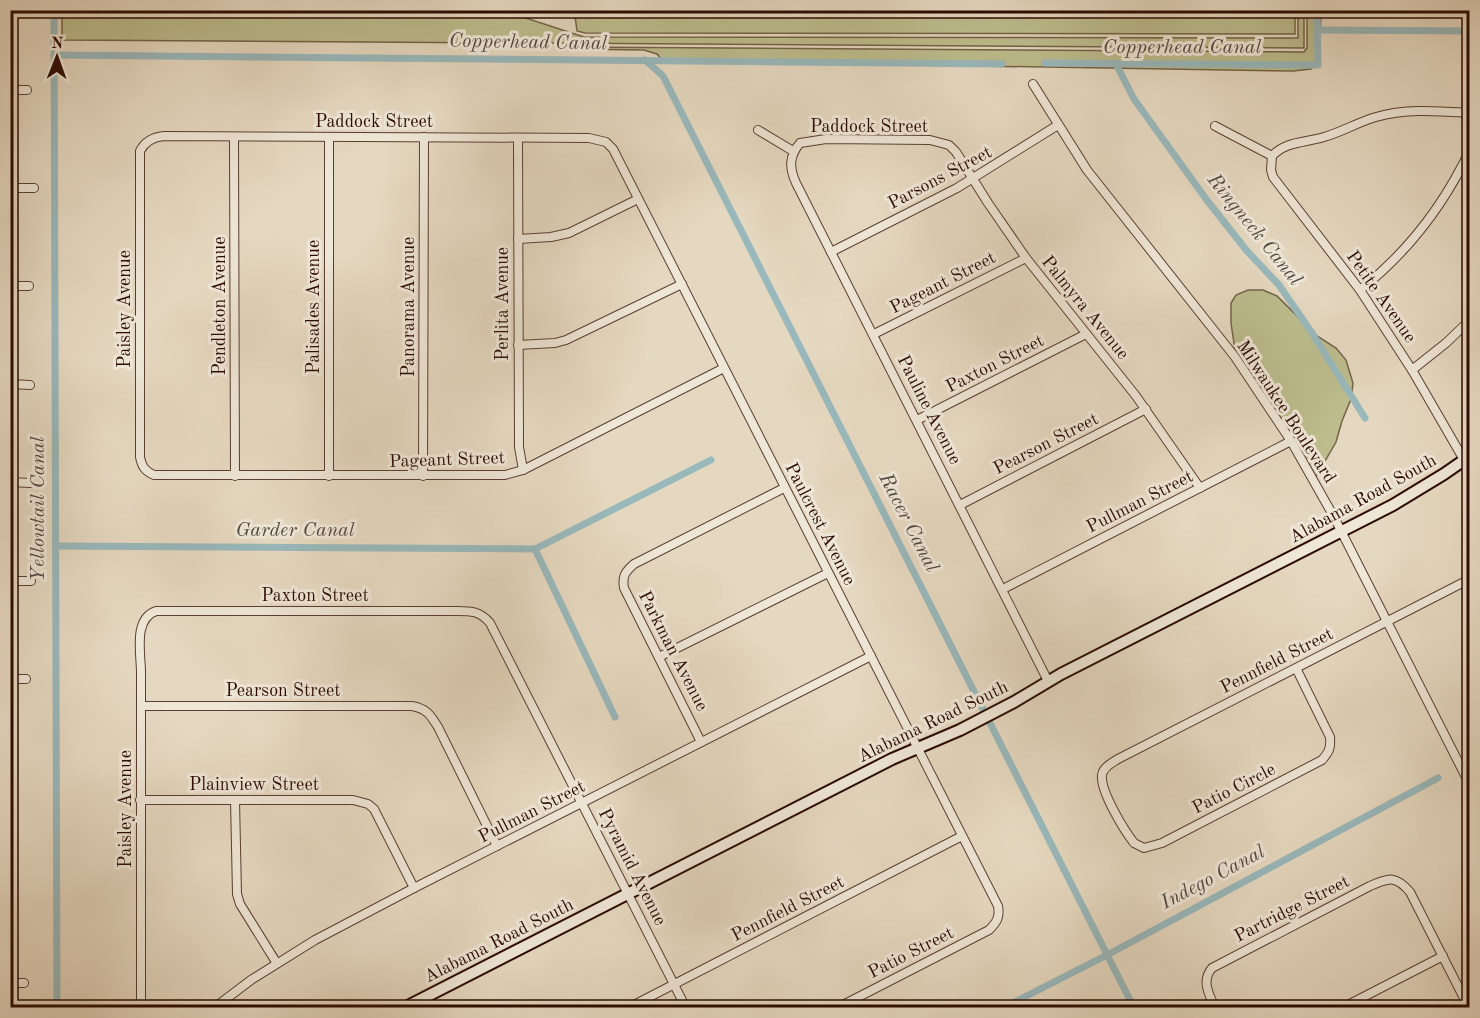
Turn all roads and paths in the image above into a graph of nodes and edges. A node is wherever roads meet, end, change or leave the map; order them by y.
1 (1033, 84) dead end
2 (10, 90) edge
3 (27, 90) dead end
4 (1470, 113) edge
5 (1058, 125) junction
6 (1215, 126) dead end
7 (758, 130) dead end
8 (234, 136) junction
9 (329, 137) junction
10 (424, 137) junction
11 (518, 138) junction
12 (606, 142) joint
13 (143, 144) joint
14 (949, 145) joint
15 (1470, 150) edge
16 (793, 151) junction
17 (1272, 156) junction
18 (972, 180) junction
19 (10, 188) edge
20 (34, 188) dead end
21 (638, 199) junction
22 (518, 239) junction
23 (831, 252) junction
24 (1026, 258) junction
25 (681, 284) junction
26 (10, 286) edge
27 (29, 286) dead end
28 (1360, 290) junction
29 (1470, 320) edge
30 (874, 334) junction
31 (1086, 334) junction
32 (518, 345) junction
33 (724, 368) junction
34 (1412, 370) junction
35 (10, 384) edge
36 (30, 385) dead end
37 (1146, 409) junction
38 (917, 420) junction
39 (1291, 441) junction
40 (1467, 458) edge
41 (523, 470) junction
42 (147, 472) joint
43 (235, 476) junction
44 (329, 476) junction
45 (423, 476) junction
46 (10, 482) edge
47 (30, 483) dead end
48 (784, 488) junction
49 (1200, 488) junction
50 (960, 505) junction
51 (1341, 532) junction
52 (828, 573) junction
53 (1470, 579) edge
54 (10, 581) edge
55 (31, 581) dead end
56 (1003, 589) junction
57 (148, 614) joint
58 (482, 614) joint
59 (1387, 621) junction
60 (870, 656) junction
61 (659, 657) junction
62 (1296, 668) junction
63 (26, 679) dead end
64 (10, 680) edge
65 (1048, 681) junction
66 (141, 706) junction
67 (701, 742) junction
68 (918, 748) junction
69 (1102, 774) joint
70 (1470, 785) edge
71 (140, 800) junction
72 (235, 800) junction
73 (583, 802) junction
74 (962, 836) junction
75 (497, 846) junction
76 (414, 888) junction
77 (628, 894) junction
78 (996, 923) joint
79 (1443, 956) junction
80 (276, 962) junction
81 (10, 983) edge
82 (24, 983) dead end
83 (675, 984) junction
84 (141, 1008) edge
85 (214, 1008) edge
86 (404, 1008) edge
87 (628, 1008) edge
88 (687, 1008) edge
89 (837, 1008) edge
90 (1215, 1008) edge
91 (1342, 1008) edge
92 (1469, 1008) edge

1 - 5 street, Milwaukee Boulevard
2 - 3 street
4 - 17 street
5 - 18 street, Parsons Street
5 - 39 street, Milwaukee Boulevard
6 - 17 street
7 - 16 street
8 - 9 street, Paddock Street
8 - 13 street, Paddock Street
8 - 43 street, Pendleton Avenue
9 - 10 street, Paddock Street
9 - 44 street, Palisades Avenue
10 - 11 street, Paddock Street
10 - 45 street, Panorama Avenue
11 - 12 street, Paddock Street
11 - 22 street, Perlita Avenue
12 - 21 street, Paulcrest Avenue
13 - 42 street, Paisley Avenue
14 - 16 street, Paddock Street
14 - 18 street, Palmyra Avenue
15 - 28 street
16 - 23 street, Pauline Avenue
17 - 28 street, Petite Avenue
18 - 23 street, Parsons Street
18 - 24 street, Palmyra Avenue
19 - 20 street
21 - 22 street
21 - 25 street, Paulcrest Avenue
22 - 32 street, Perlita Avenue
23 - 30 street, Pauline Avenue
24 - 30 street, Pageant Street
24 - 31 street, Palmyra Avenue
25 - 32 street
25 - 33 street, Paulcrest Avenue
26 - 27 street
28 - 34 street, Petite Avenue
29 - 34 street
30 - 38 street, Pauline Avenue
31 - 37 street, Palmyra Avenue
31 - 38 street, Paxton Street
32 - 41 street, Perlita Avenue
33 - 41 street, Pageant Street
33 - 48 street, Paulcrest Avenue
34 - 40 street, Petite Avenue
35 - 36 street
37 - 49 street, Palmyra Avenue
37 - 50 street, Pearson Street
38 - 50 street, Pauline Avenue
39 - 49 street, Pullman Street
39 - 51 street, Milwaukee Boulevard
40 - 51 street, Alabama Road South
41 - 45 street, Pageant Street
42 - 43 street, Pageant Street
43 - 44 street, Pageant Street
44 - 45 street, Pageant Street
46 - 47 street
48 - 52 street, Paulcrest Avenue
48 - 61 street, Parkman Avenue
49 - 56 street, Pullman Street
50 - 56 street, Pauline Avenue
51 - 59 street, Milwaukee Boulevard
51 - 65 street, Alabama Road South
52 - 60 street, Paulcrest Avenue
52 - 61 street
53 - 59 street, Pennfield Street
54 - 55 street
56 - 65 street, Pauline Avenue
57 - 58 street, Paxton Street
57 - 66 street, Paisley Avenue
58 - 73 street, Pyramid Avenue
59 - 62 street, Pennfield Street
59 - 70 street, Milwaukee Boulevard
60 - 67 street, Pullman Street
60 - 68 street, Paulcrest Avenue
61 - 67 street, Parkman Avenue
62 - 69 street, Pennfield Street
62 - 69 street, Patio Circle
63 - 64 street
65 - 68 street, Alabama Road South
66 - 71 street, Paisley Avenue
66 - 75 street, Pearson Street
67 - 73 street, Pullman Street
68 - 74 street, Paulcrest Avenue
68 - 77 street, Alabama Road South
71 - 72 street, Plainview Street
71 - 84 street, Paisley Avenue
72 - 76 street, Plainview Street
72 - 80 street
73 - 75 street, Pullman Street
73 - 77 street, Pyramid Avenue
74 - 78 street, Paulcrest Avenue
74 - 83 street, Pennfield Street
75 - 76 street, Pullman Street
76 - 80 street, Pullman Street
77 - 83 street, Pyramid Avenue
77 - 86 street, Alabama Road South
78 - 89 street, Patio Street
79 - 90 street, Partridge Street
79 - 91 street
79 - 92 street
80 - 85 street, Pullman Street
81 - 82 street
83 - 87 street, Pennfield Street
83 - 88 street, Pyramid Avenue

